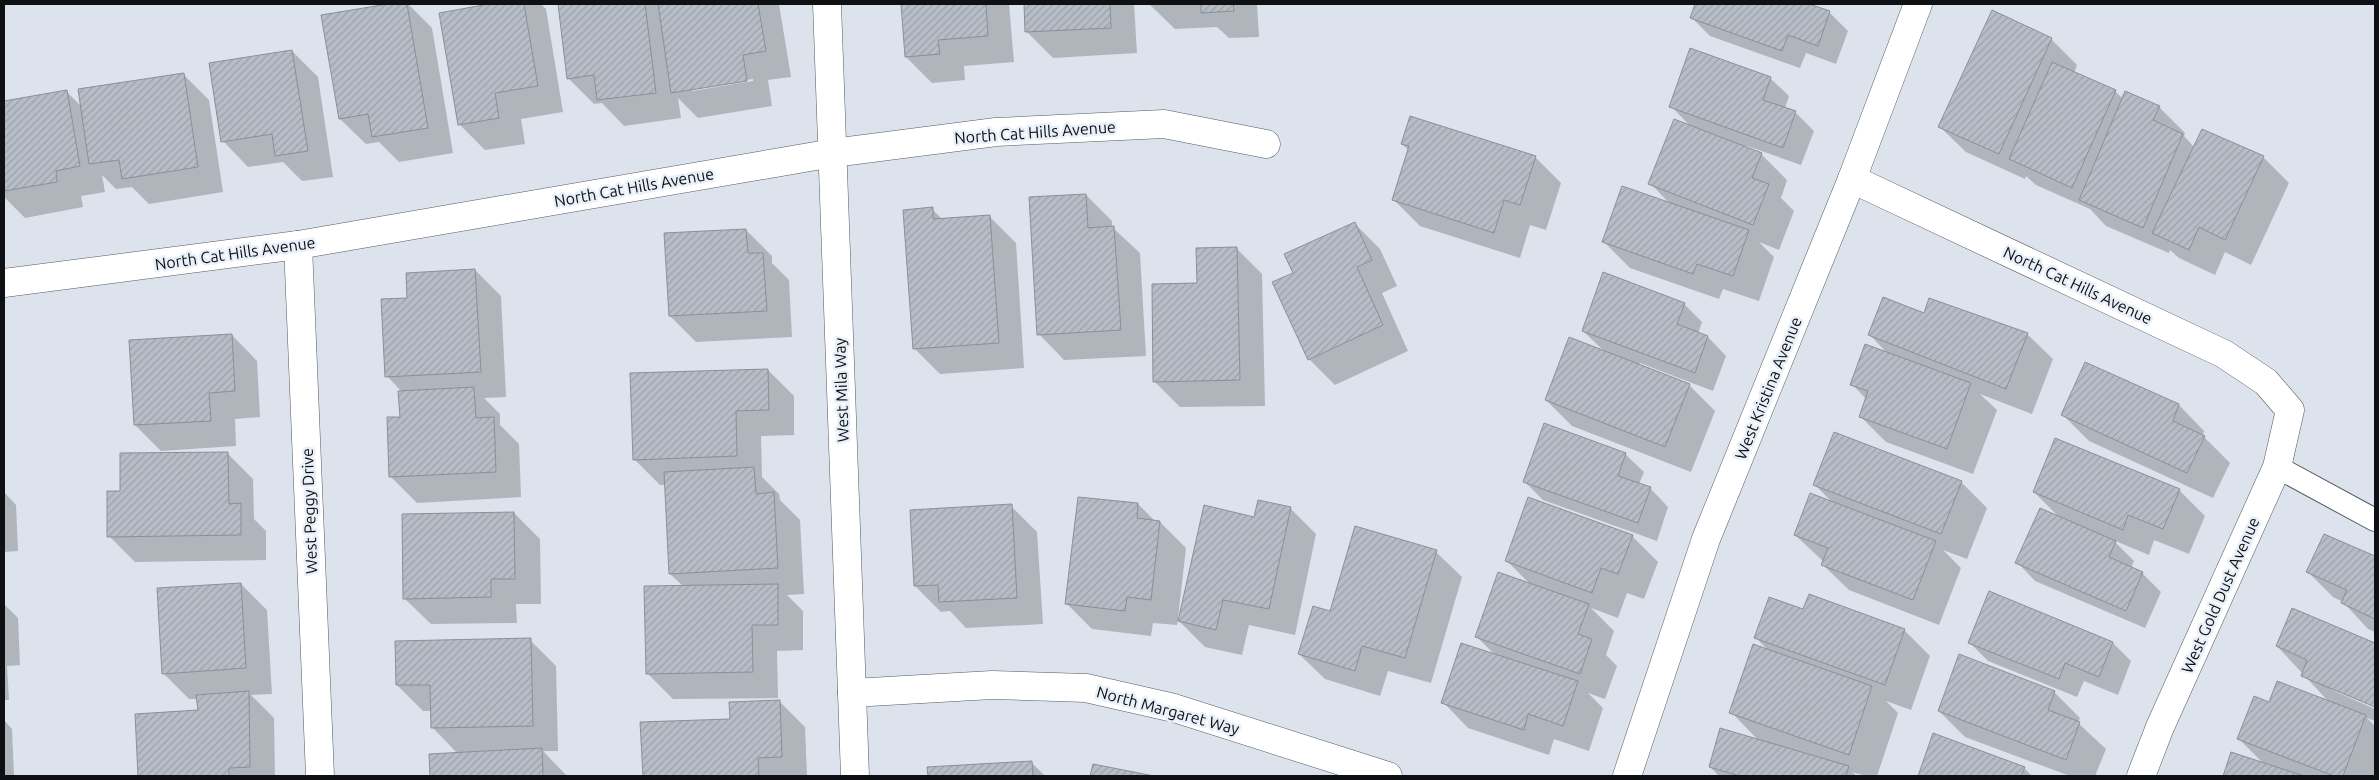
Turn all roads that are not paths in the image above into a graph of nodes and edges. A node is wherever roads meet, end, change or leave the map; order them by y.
1 (827, 4) edge
2 (1918, 4) edge
3 (1266, 144) dead end
4 (833, 153) junction
5 (1852, 179) junction
6 (298, 245) junction
7 (4, 283) edge
8 (2290, 410) joint
9 (2277, 467) junction
10 (2375, 520) edge
11 (852, 693) junction
12 (320, 776) edge
13 (855, 776) edge
14 (1388, 776) edge
15 (1627, 776) edge
16 (2141, 776) edge

1 - 4 street, West Mila Way
2 - 5 street, West Kristina Avenue
3 - 4 street, North Cat Hills Avenue
4 - 6 street, North Cat Hills Avenue
4 - 11 street, West Mila Way
5 - 8 street, North Cat Hills Avenue
5 - 15 street, West Kristina Avenue
6 - 7 street, North Cat Hills Avenue
6 - 12 street, West Peggy Drive
8 - 9 street, West Gold Dust Avenue
9 - 10 lane
9 - 16 street, West Gold Dust Avenue
11 - 13 street, West Mila Way
11 - 14 street, North Margaret Way

